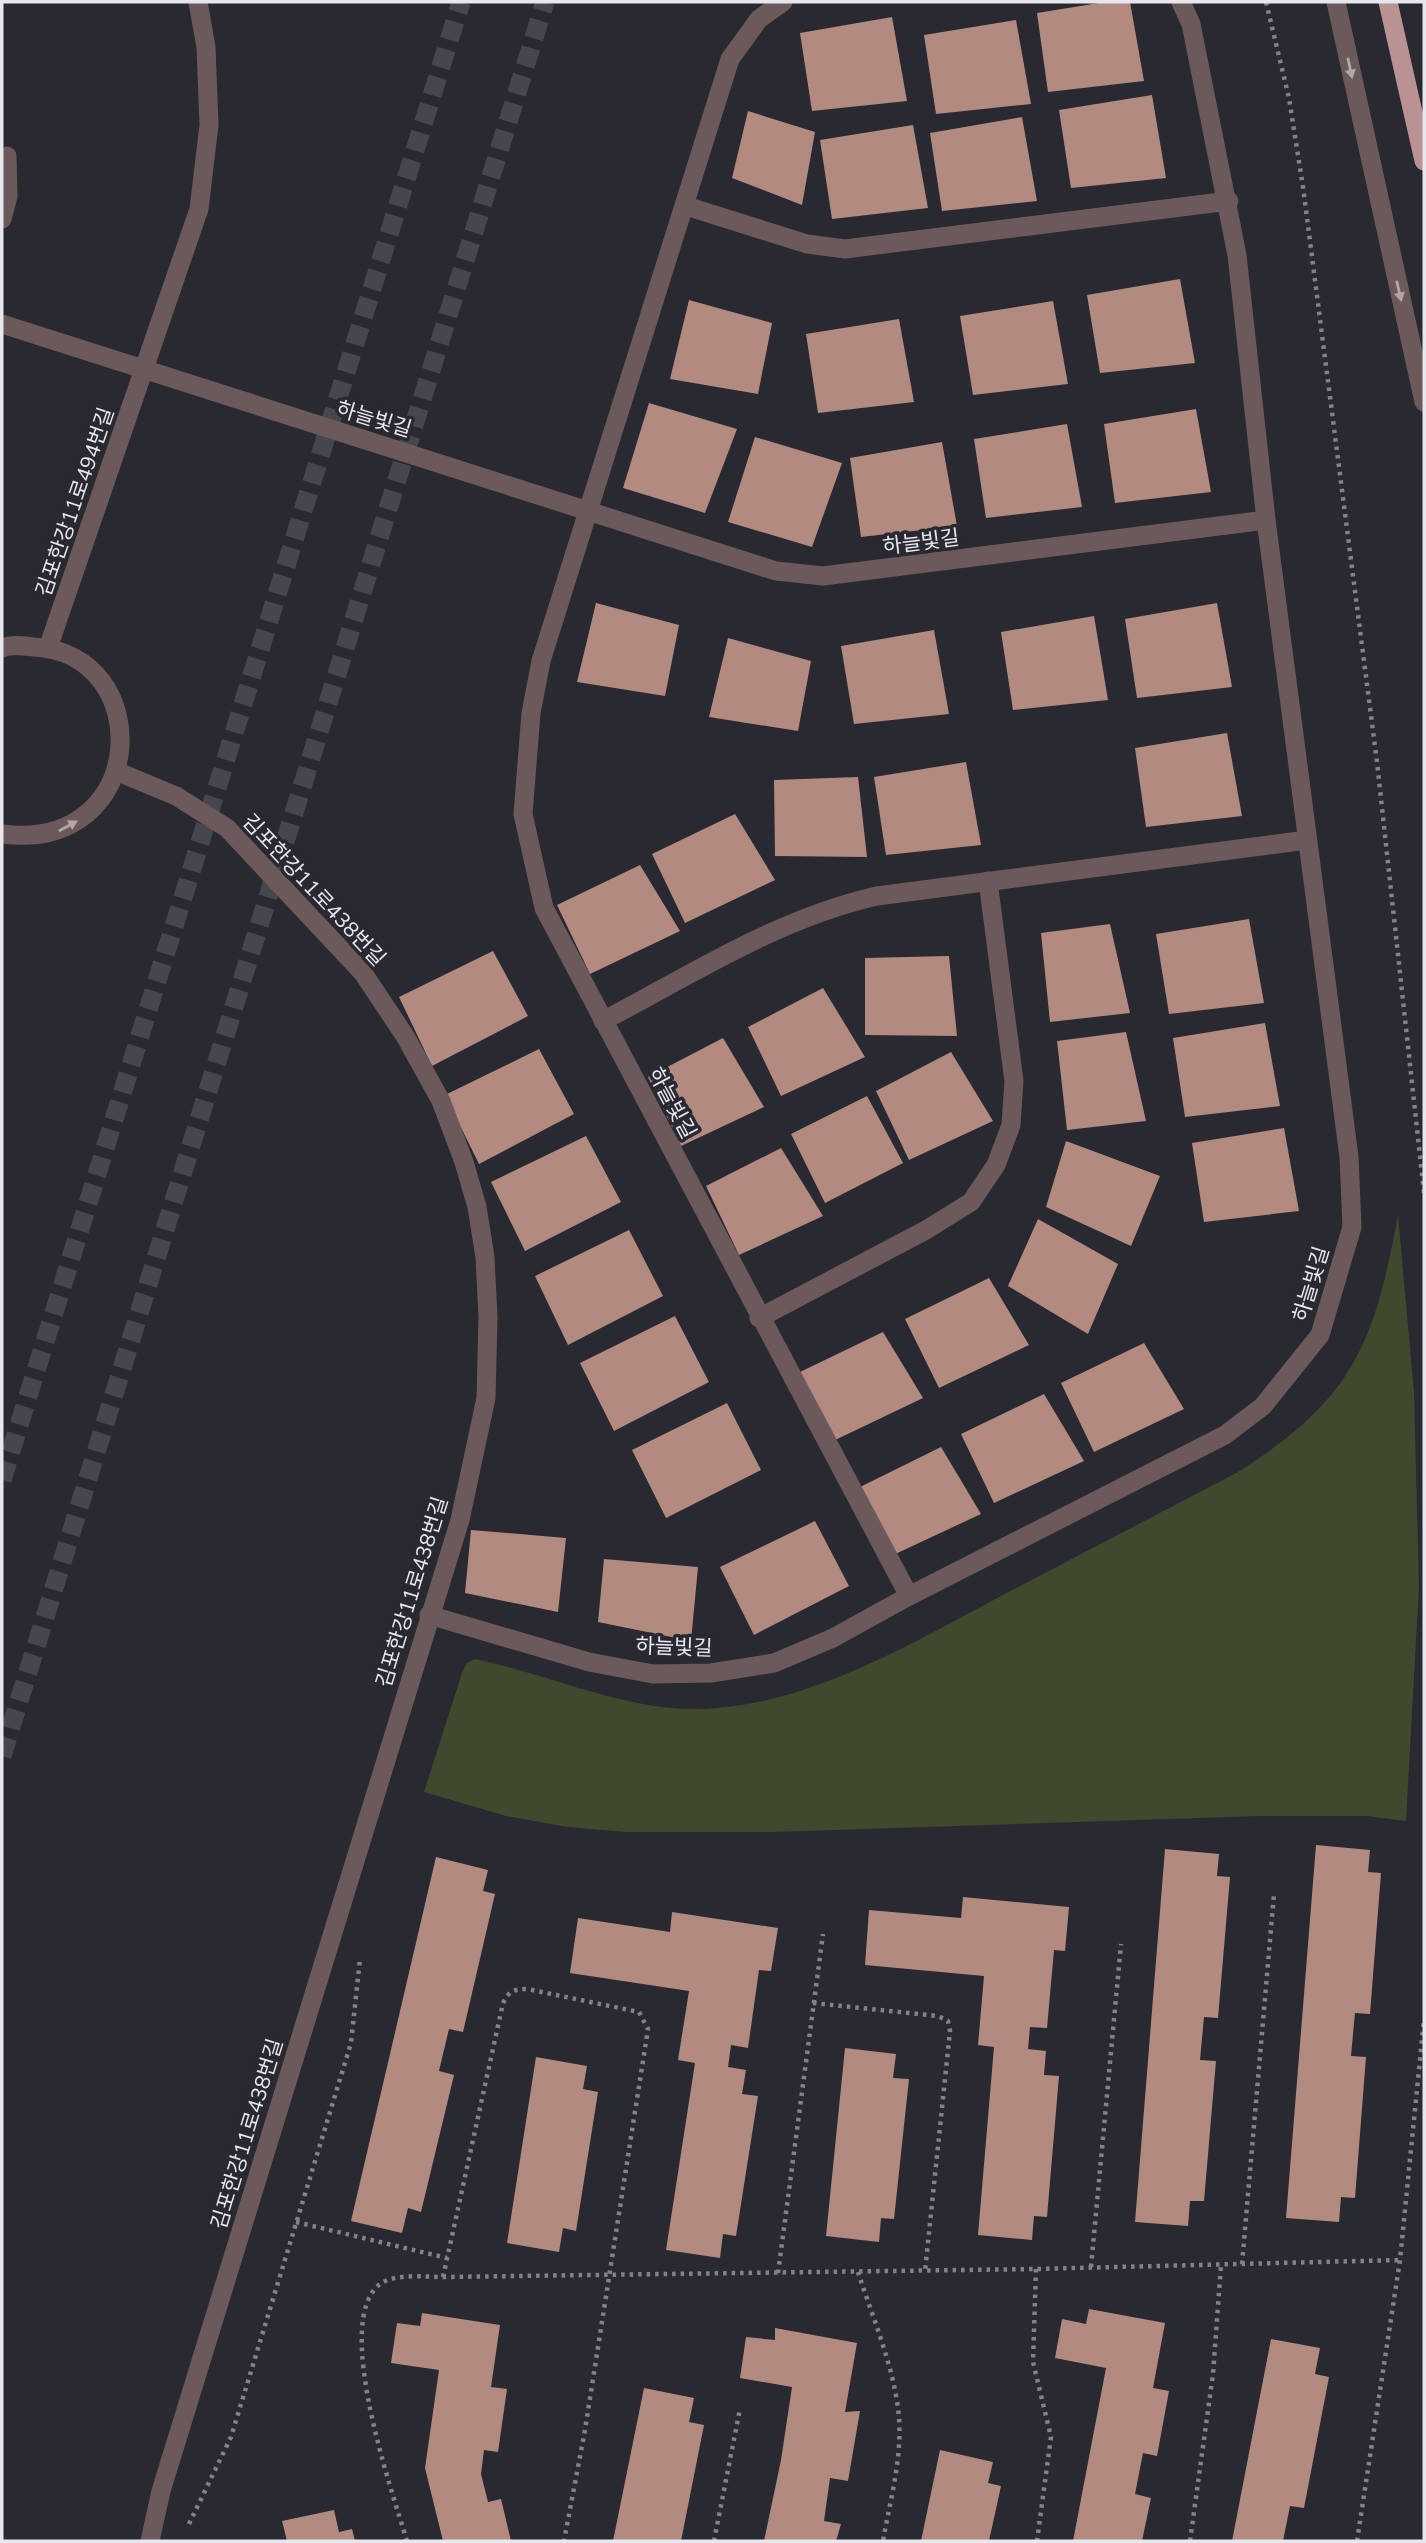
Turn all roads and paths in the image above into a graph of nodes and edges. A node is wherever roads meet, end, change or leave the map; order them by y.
1 (198, 2) edge
2 (783, 2) edge
3 (1181, 2) edge
4 (1266, 2) edge
5 (1336, 2) edge
6 (1390, 10) edge
7 (7, 156) dead end
8 (1424, 161) edge
9 (1228, 201) junction
10 (686, 206) junction
11 (2, 219) edge
12 (2, 324) edge
13 (145, 371) junction
14 (1424, 402) edge
15 (589, 510) junction
16 (1266, 520) junction
17 (2, 648) edge
18 (47, 648) junction
19 (116, 771) junction
20 (2, 834) edge
21 (1307, 840) junction
22 (988, 881) junction
23 (603, 1021) junction
24 (1424, 1193) edge
25 (759, 1318) junction
26 (909, 1596) junction
27 (429, 1615) junction
28 (1274, 1894) dead end
29 (823, 1934) dead end
30 (1121, 1944) dead end
31 (360, 1956) dead end
32 (813, 2003) junction
33 (1424, 2019) edge
34 (296, 2222) junction
35 (447, 2258) junction
36 (1400, 2260) junction
37 (1242, 2264) junction
38 (1221, 2265) junction
39 (1091, 2267) junction
40 (1036, 2269) junction
41 (925, 2271) junction
42 (858, 2272) junction
43 (778, 2273) junction
44 (609, 2276) junction
45 (443, 2277) junction
46 (740, 2409) dead end
47 (187, 2532) dead end
48 (150, 2541) edge
49 (407, 2541) edge
50 (564, 2541) edge
51 (714, 2541) edge
52 (883, 2541) edge
53 (1037, 2541) edge
54 (1190, 2541) edge
55 (1357, 2541) edge

1 - 13 street, 김포한강11로494번길
2 - 10 street, 하늘빛길
3 - 9 street, 하늘빛길
4 - 24 path
5 -> 14 street
6 - 8 highway
7 - 11 street
9 - 10 street
9 - 16 street, 하늘빛길
10 - 15 street, 하늘빛길
12 - 13 street
13 - 15 street, 하늘빛길
13 - 18 street, 김포한강11로494번길
15 - 16 street, 하늘빛길
15 - 23 street, 하늘빛길
16 - 21 street, 하늘빛길
17 - 18 street
18 - 19 street
20 -> 19 street
19 - 27 street, 김포한강11로438번길
21 - 22 street
21 - 26 street, 하늘빛길
22 - 23 street
22 - 25 street
23 - 25 street, 하늘빛길
25 - 26 street, 하늘빛길
26 - 27 street, 하늘빛길
27 - 48 street, 김포한강11로438번길
28 - 37 path
29 - 32 path
30 - 39 path
31 - 34 path
32 - 41 path
32 - 43 path
33 - 36 path
34 - 35 path
34 - 47 path
35 - 44 path
35 - 45 path
36 - 37 path
36 - 55 path
37 - 38 path
38 - 39 path
38 - 54 path
39 - 40 path
40 - 41 path
40 - 53 path
41 - 42 path
42 - 43 path
42 - 52 path
43 - 44 path
44 - 45 path
44 - 50 path
45 - 49 path
46 - 51 path

